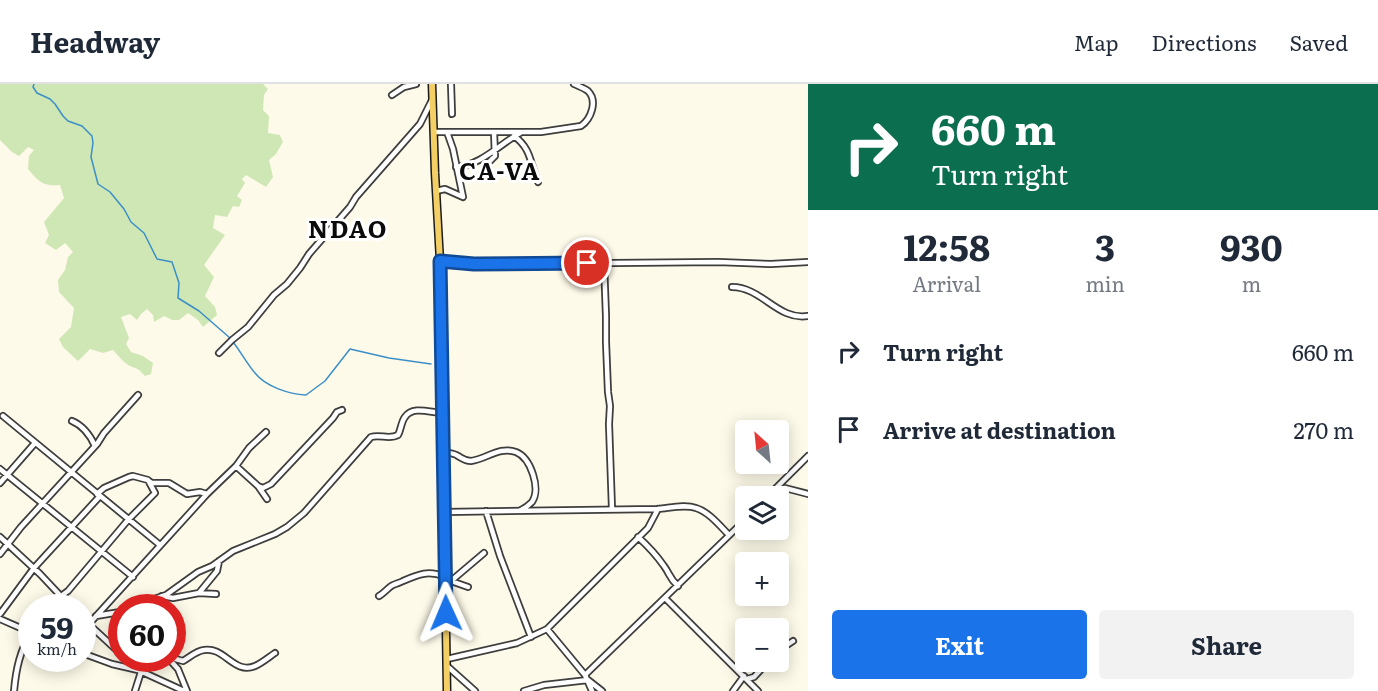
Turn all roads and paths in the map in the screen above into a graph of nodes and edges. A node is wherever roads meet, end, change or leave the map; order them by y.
1 (416, 84) edge
2 (451, 84) edge
3 (574, 84) edge
4 (433, 86) edge
5 (392, 95) dead end
6 (432, 100) junction
7 (452, 114) dead end
8 (434, 122) junction
9 (420, 124) junction
10 (434, 132) junction
11 (447, 132) junction
12 (494, 132) junction
13 (507, 132) junction
14 (523, 132) junction
15 (515, 136) junction
16 (495, 150) junction
17 (487, 164) dead end
18 (456, 167) junction
19 (538, 182) dead end
20 (436, 191) junction
21 (440, 261) junction
22 (808, 262) edge
23 (604, 263) junction
24 (732, 286) dead end
25 (808, 316) edge
26 (219, 353) dead end
27 (138, 395) dead end
28 (342, 410) dead end
29 (443, 413) junction
30 (3, 416) dead end
31 (72, 421) dead end
32 (266, 432) dead end
33 (35, 442) junction
34 (95, 446) junction
35 (444, 452) junction
36 (808, 456) edge
37 (236, 466) junction
38 (0, 469) edge
39 (71, 472) junction
40 (7, 474) junction
41 (148, 480) junction
42 (0, 483) edge
43 (258, 486) junction
44 (779, 486) edge
45 (789, 489) edge
46 (207, 494) junction
47 (808, 494) edge
48 (98, 495) junction
49 (267, 499) dead end
50 (43, 504) junction
51 (612, 509) junction
52 (658, 509) junction
53 (486, 511) junction
54 (518, 511) junction
55 (445, 512) junction
56 (128, 520) junction
57 (72, 528) junction
58 (735, 529) edge
59 (729, 535) junction
60 (0, 537) edge
61 (638, 537) junction
62 (8, 544) junction
63 (160, 545) junction
64 (101, 552) junction
65 (484, 553) dead end
66 (0, 554) edge
67 (219, 561) junction
68 (34, 568) junction
69 (133, 577) junction
70 (447, 580) junction
71 (678, 586) junction
72 (468, 587) dead end
73 (199, 593) junction
74 (59, 594) edge
75 (64, 594) edge
76 (166, 594) edge
77 (216, 594) dead end
78 (186, 596) edge
79 (379, 596) dead end
80 (665, 598) junction
81 (105, 606) junction
82 (108, 607) edge
83 (0, 614) edge
84 (108, 614) edge
85 (96, 616) joint
86 (0, 619) edge
87 (18, 627) edge
88 (547, 629) junction
89 (96, 631) edge
90 (531, 637) junction
91 (793, 641) dead end
92 (108, 642) edge
93 (789, 644) edge
94 (275, 653) dead end
95 (186, 659) edge
96 (18, 660) edge
97 (447, 662) junction
98 (139, 672) edge
99 (141, 672) edge
100 (179, 672) edge
101 (759, 672) edge
102 (586, 677) junction
103 (754, 677) junction
104 (746, 678) junction
105 (756, 689) edge
106 (14, 691) edge
107 (135, 691) edge
108 (186, 691) edge
109 (447, 691) edge
110 (476, 691) edge
111 (524, 691) edge
112 (592, 691) edge
113 (602, 691) edge
114 (733, 691) edge

1 - 5 street
2 - 7 street
3 - 14 street
4 - 6 main road
6 - 8 main road
6 - 9 street
8 - 9 street
8 - 10 main road
9 - 26 street
10 - 11 street
10 - 20 main road
11 - 12 street
11 - 18 street
12 - 13 street
12 - 16 street
13 - 14 street
13 - 15 street
14 - 15 street
15 - 16 street
15 - 19 street
16 - 17 street
16 - 18 street
18 - 20 street
20 - 21 main road
21 - 23 street
21 - 29 main road
22 - 23 street
23 - 51 street
24 - 25 street
27 - 34 street
28 - 43 street
29 - 35 main road
29 - 67 street
30 - 33 street
31 - 34 street
32 - 37 street
33 - 39 street
33 - 40 street
34 - 39 street
35 - 54 street
35 - 55 main road
36 - 44 street
37 - 43 street
37 - 46 street
38 - 40 street
39 - 48 street
39 - 50 street
40 - 42 street
40 - 50 street
41 - 46 street
41 - 48 street
41 - 56 street
43 - 49 street
45 - 47 street
46 - 63 street
48 - 56 street
48 - 57 street
50 - 57 street
50 - 62 street
51 - 52 street
51 - 54 street
52 - 59 street
52 - 61 street
53 - 54 street
53 - 55 street
53 - 90 street
55 - 70 main road
56 - 63 street
56 - 64 street
57 - 64 street
57 - 68 street
58 - 59 street
59 - 71 street
60 - 62 street
61 - 71 street
61 - 88 street
62 - 66 street
62 - 68 street
63 - 69 street
64 - 69 street
64 - 75 street
65 - 70 street
67 - 73 street
67 - 76 street
68 - 74 street
68 - 83 street
69 - 81 street
70 - 72 street
70 - 79 street
70 - 97 main road
71 - 80 street
73 - 77 street
73 - 78 street
80 - 102 street
80 - 104 street
81 - 82 street
81 - 85 street
84 - 85 street
86 - 87 street
88 - 90 street
88 - 102 street
89 - 92 street
90 - 97 street
91 - 93 street
94 - 95 street
96 - 106 street
97 - 109 main road
97 - 110 street
98 - 107 street
99 - 108 street
100 - 108 street
101 - 103 street
102 - 111 street
102 - 112 street
102 - 113 street
103 - 104 street
103 - 105 street
104 - 105 street
104 - 114 street

